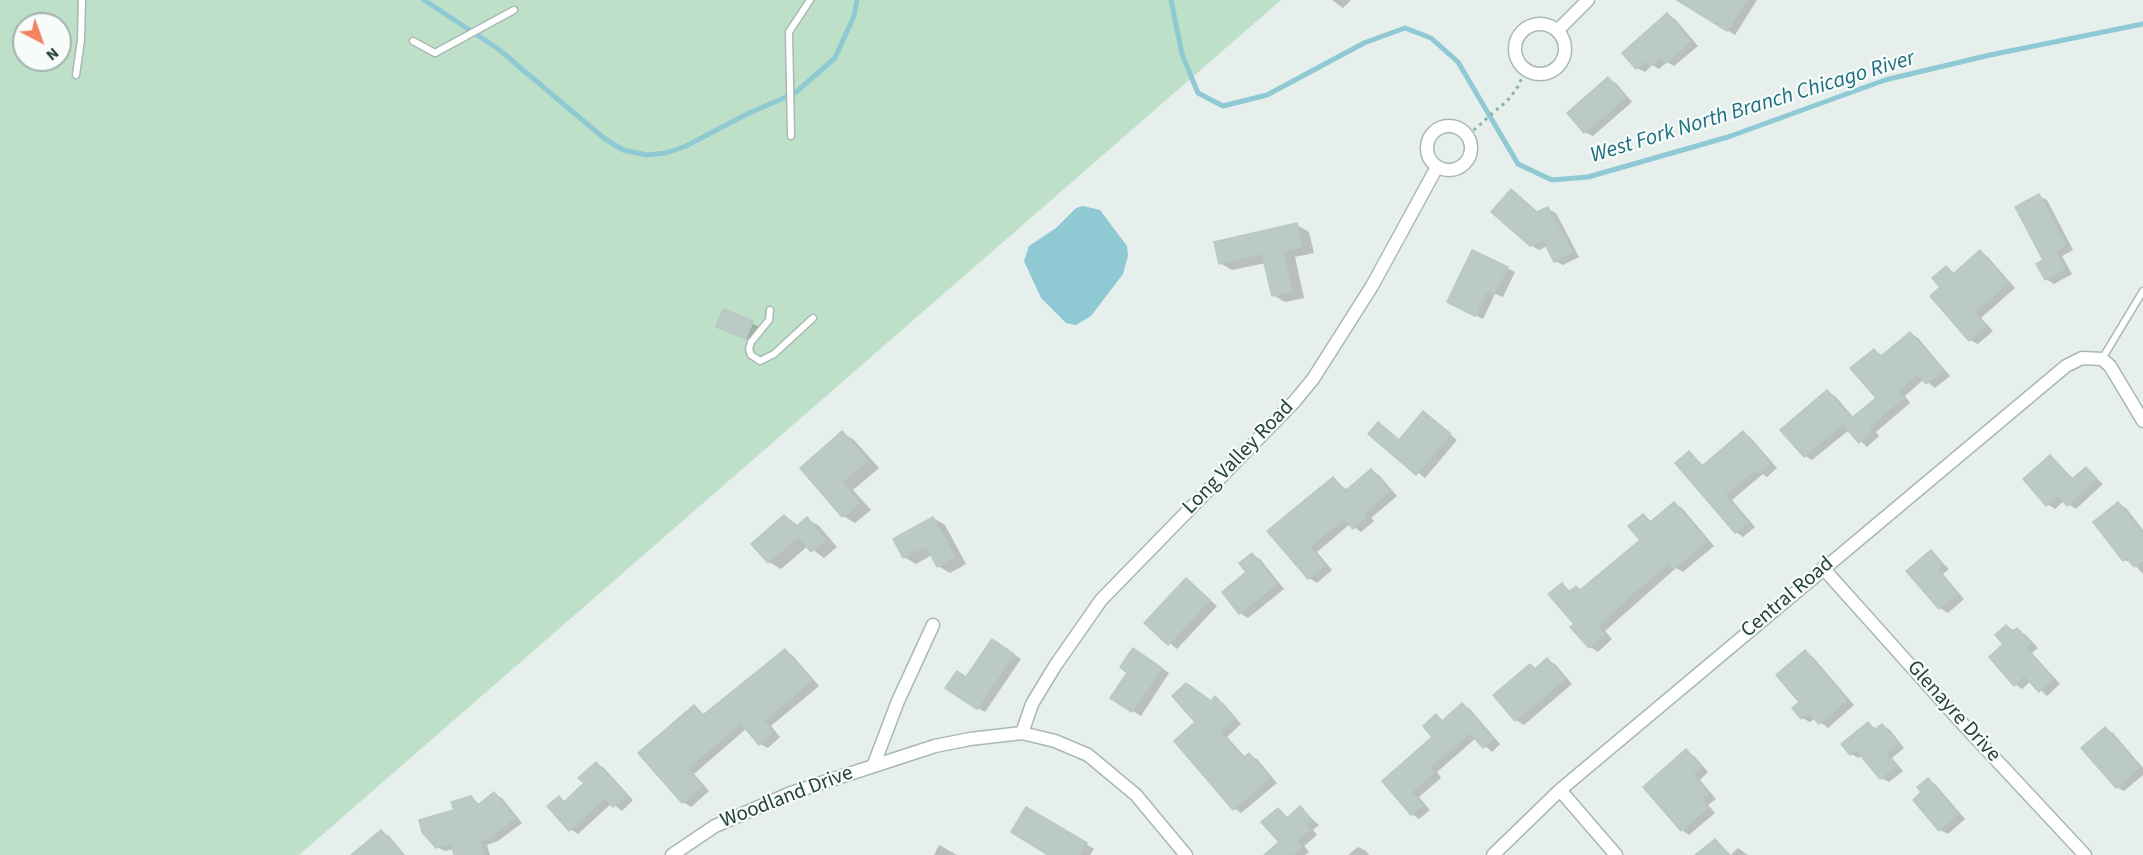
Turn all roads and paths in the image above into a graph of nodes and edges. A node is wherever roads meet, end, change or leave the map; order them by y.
1 (81, 0) edge
2 (810, 0) edge
3 (1588, 0) edge
4 (514, 10) dead end
5 (1558, 30) junction
6 (413, 41) dead end
7 (1524, 69) junction
8 (76, 75) dead end
9 (1468, 135) junction
10 (791, 136) dead end
11 (1437, 167) junction
12 (2143, 291) edge
13 (770, 310) dead end
14 (813, 318) dead end
15 (2098, 357) junction
16 (2143, 421) edge
17 (1823, 568) junction
18 (933, 625) dead end
19 (1022, 733) junction
20 (874, 764) junction
21 (1560, 790) junction
22 (672, 855) edge
23 (1186, 855) edge
24 (1493, 855) edge
25 (1616, 855) edge
26 (2085, 855) edge

1 - 8 lane
2 - 10 lane
3 - 5 street
4 - 6 lane
5 - 7 street
5 - 7 street
7 - 9 path
9 - 11 street
9 - 11 street
11 - 19 street, Long Valley Road
12 - 15 lane
13 - 14 lane
15 - 16 street
15 - 17 street, Central Road
17 - 21 street, Central Road
17 - 26 street, Glenayre Drive
18 - 20 street, Woodland Drive
19 - 20 street, Woodland Drive
19 - 23 street, Woodland Drive
20 - 22 street, Woodland Drive
21 - 24 street, Central Road
21 - 25 street

